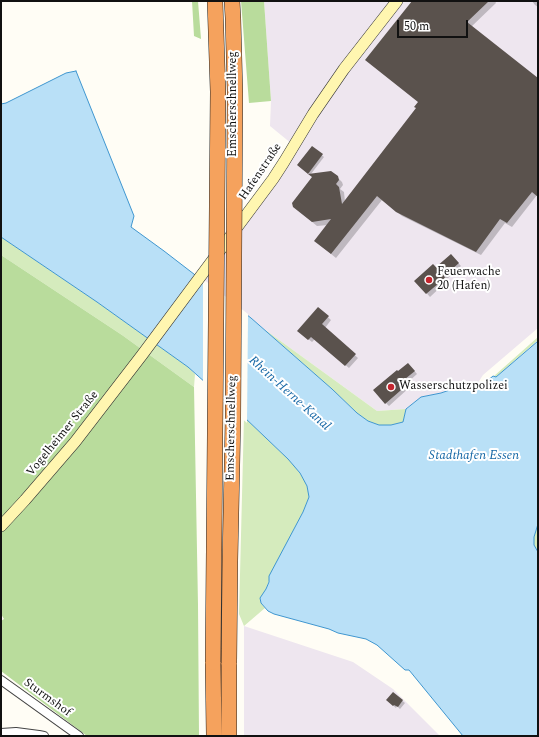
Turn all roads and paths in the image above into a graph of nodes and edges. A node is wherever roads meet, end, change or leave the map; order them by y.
1 (215, 1) edge
2 (232, 1) edge
3 (397, 1) edge
4 (142, 355) joint
5 (1, 526) edge
6 (1, 680) edge
7 (1, 733) edge
8 (44, 736) edge
9 (79, 736) edge
10 (214, 736) edge
11 (229, 736) edge

1 - 10 highway, Emscherschnellweg, bridge
2 - 11 highway, Emscherschnellweg, bridge
3 - 4 street, Hafenstraße
4 - 5 street, Vogelheimer Straße
6 - 9 street, Sturmshof
7 - 8 street

